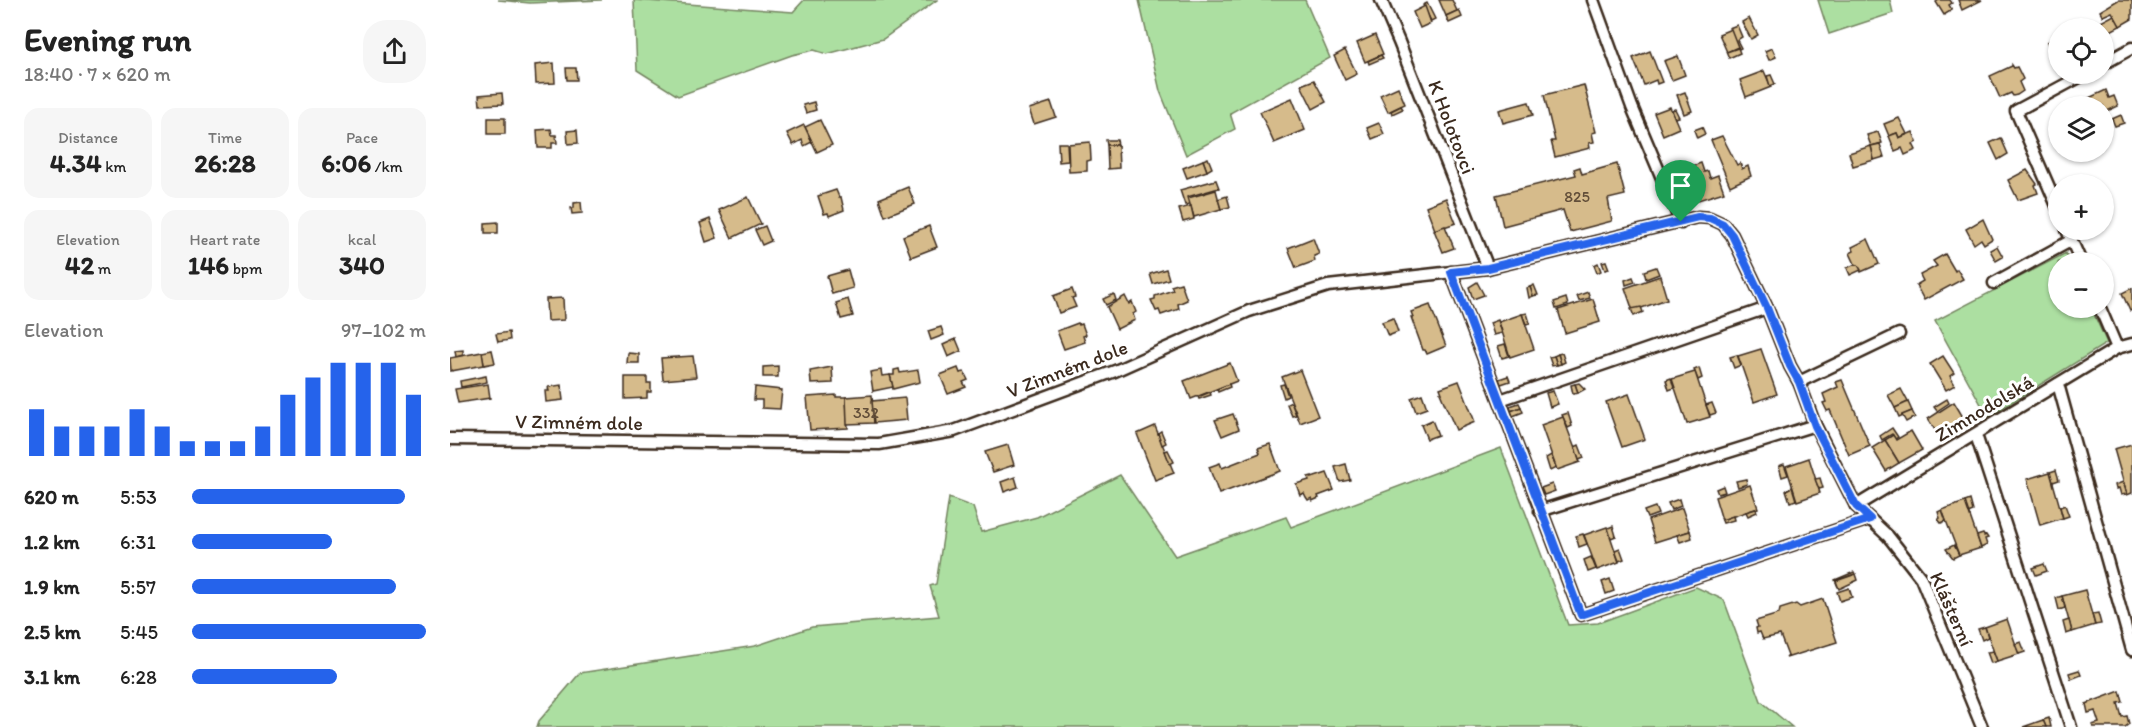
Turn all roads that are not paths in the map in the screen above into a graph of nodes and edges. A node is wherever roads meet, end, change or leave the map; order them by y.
1 (1381, 0) edge
2 (1593, 0) edge
3 (2132, 48) edge
4 (2114, 58) edge
5 (2066, 84) edge
6 (2048, 185) edge
7 (1710, 218) joint
8 (1681, 222) junction
9 (2062, 240) edge
10 (1488, 268) junction
11 (1451, 272) junction
12 (1994, 283) dead end
13 (1767, 308) junction
14 (2104, 318) edge
15 (1899, 334) dead end
16 (2132, 344) edge
17 (2117, 348) junction
18 (1799, 382) junction
19 (2058, 384) junction
20 (1500, 400) junction
21 (1815, 426) junction
22 (1976, 435) junction
23 (450, 439) edge
24 (1856, 506) junction
25 (1540, 511) junction
26 (1870, 519) junction
27 (2132, 650) edge
28 (1982, 727) edge
29 (2071, 727) edge

1 - 10 street, K Holotovci
2 - 8 street
3 - 4 street
5 - 6 street
7 - 8 street, V Zimném dole
7 - 13 street, Klášterní
8 - 10 street, V Zimném dole
9 - 12 street
10 - 11 street, V Zimném dole
11 - 20 street
11 - 23 street, V Zimném dole
13 - 18 street, Klášterní
13 - 20 street
14 - 17 street
15 - 18 street
16 - 17 street, Zimnodolská
17 - 19 street, Zimnodolská
18 - 21 street, Klášterní
19 - 22 street, Zimnodolská
19 - 27 street
20 - 25 street
21 - 24 street, Klášterní
21 - 25 street
22 - 24 street, Zimnodolská
22 - 29 street
24 - 26 street, Klášterní
25 - 26 street
26 - 28 street, Klášterní

